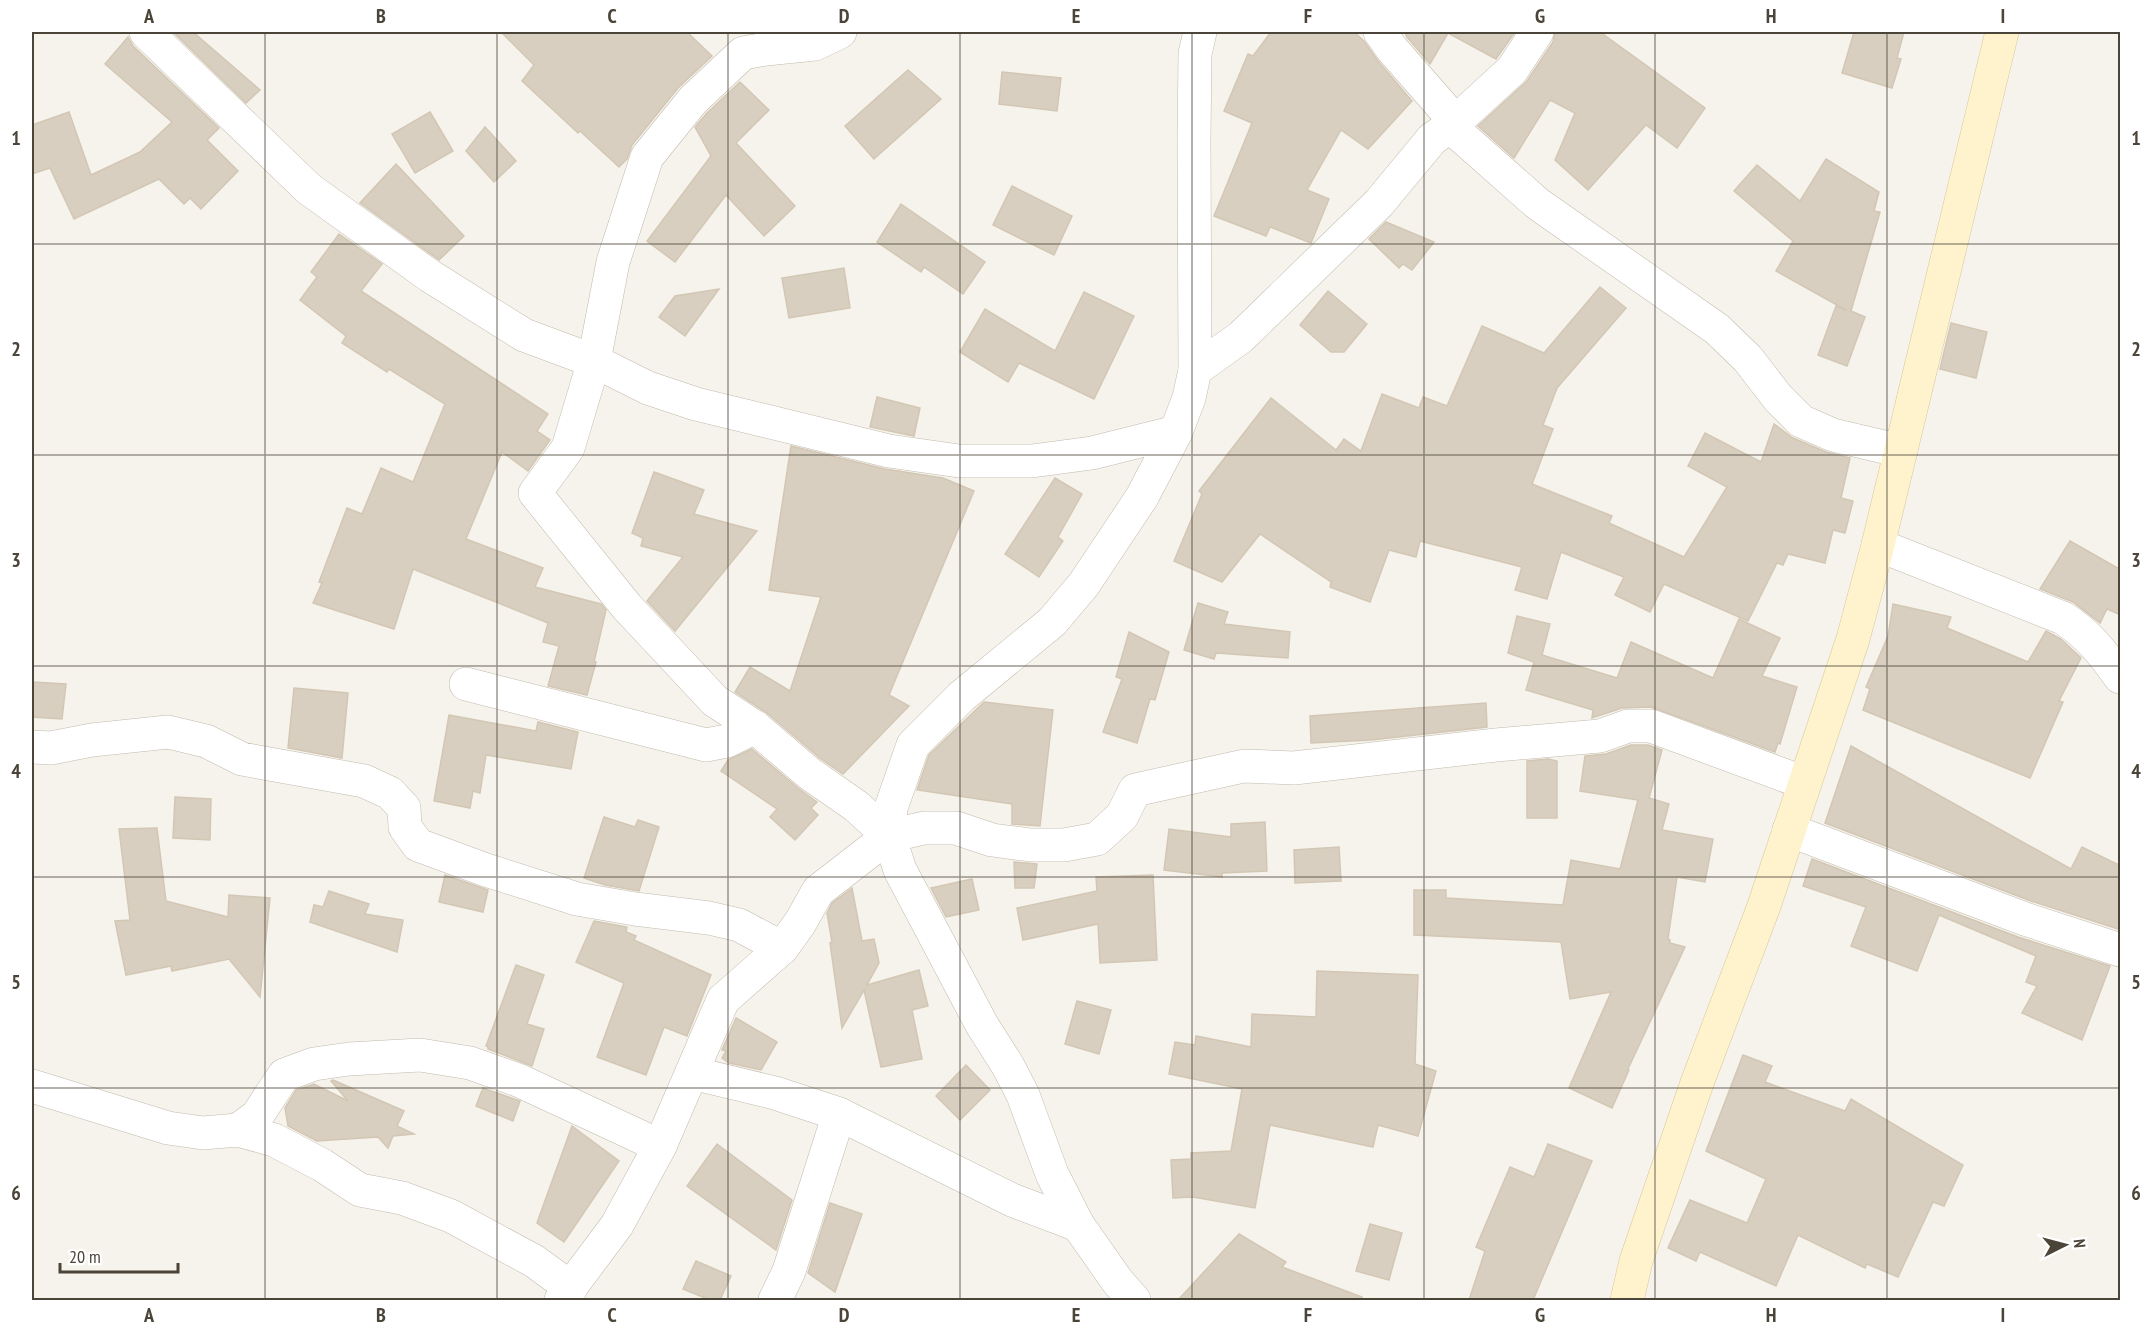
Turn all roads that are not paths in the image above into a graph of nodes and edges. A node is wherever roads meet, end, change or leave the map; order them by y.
1 (146, 32) edge
2 (840, 32) edge
3 (1200, 32) edge
4 (1380, 32) edge
5 (1537, 32) edge
6 (2002, 32) edge
7 (1452, 125) junction
8 (594, 361) junction
9 (1195, 370) junction
10 (1176, 432) junction
11 (1901, 451) junction
12 (1878, 545) junction
13 (2121, 677) edge
14 (466, 684) dead end
15 (755, 727) junction
16 (32, 747) edge
17 (1805, 783) junction
18 (1789, 830) junction
19 (889, 836) junction
20 (782, 948) junction
21 (2121, 950) edge
22 (692, 1073) junction
23 (32, 1086) edge
24 (839, 1114) junction
25 (237, 1130) junction
26 (660, 1146) junction
27 (1078, 1225) junction
28 (566, 1294) edge
29 (775, 1300) edge
30 (1134, 1300) edge
31 (1627, 1300) edge

1 - 8 street
2 - 8 street
3 - 9 street
4 - 7 street
5 - 7 street
6 - 11 street
7 - 9 street
7 - 11 street
8 - 10 street
8 - 15 street
9 - 10 street
10 - 19 street
11 - 12 street
12 - 13 street
12 - 17 street
14 - 15 street
15 - 19 street
16 - 20 street
17 - 18 street
17 - 19 street
18 - 21 street
18 - 31 street
19 - 20 street
19 - 27 street
20 - 22 street
22 - 24 street
22 - 26 street
23 - 25 street
24 - 27 street
24 - 29 street
25 - 26 street
25 - 28 street
26 - 28 street
27 - 30 street

